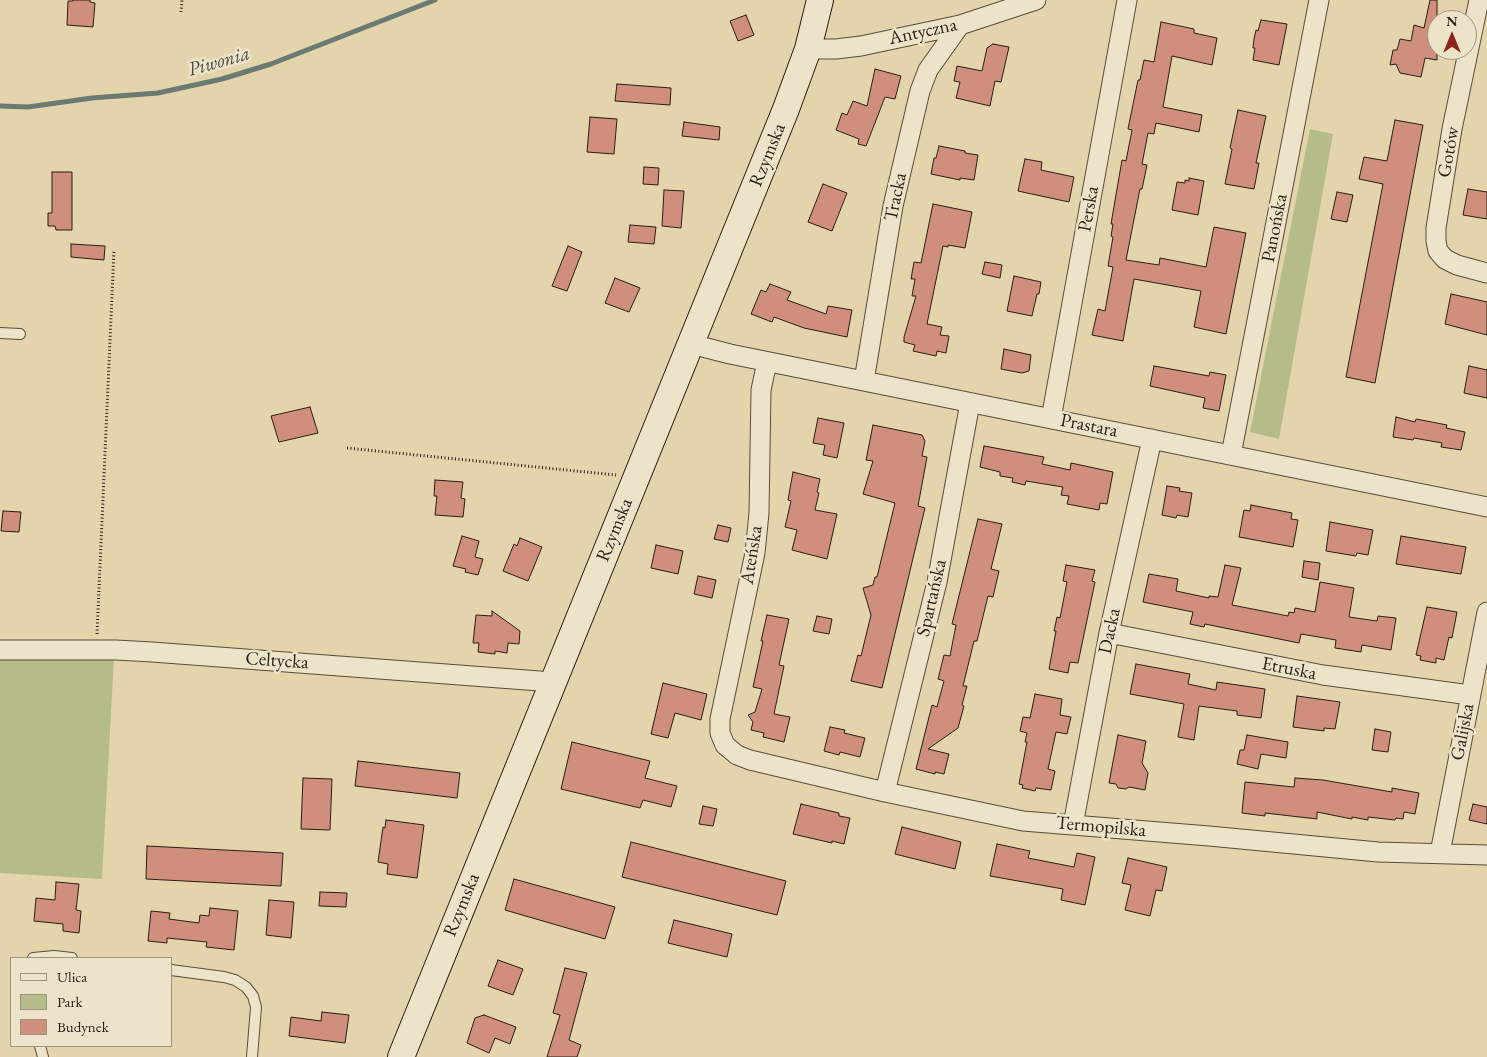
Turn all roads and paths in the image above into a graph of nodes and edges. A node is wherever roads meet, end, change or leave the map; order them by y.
1 (182, 0) edge
2 (820, 0) edge
3 (1036, 0) edge
4 (1127, 0) edge
5 (1319, 0) edge
6 (1479, 0) edge
7 (181, 12) dead end
8 (960, 24) junction
9 (808, 49) junction
10 (114, 250) dead end
11 (1487, 273) edge
12 (0, 333) edge
13 (20, 334) dead end
14 (691, 344) junction
15 (766, 362) junction
16 (864, 381) junction
17 (970, 403) junction
18 (1051, 419) junction
19 (1152, 439) junction
20 (346, 448) dead end
21 (1231, 455) junction
22 (636, 477) junction
23 (1487, 507) edge
24 (1487, 612) edge
25 (1109, 633) junction
26 (0, 650) edge
27 (98, 650) junction
28 (553, 682) junction
29 (1470, 695) junction
30 (725, 746) joint
31 (885, 792) junction
32 (1073, 825) junction
33 (1440, 852) junction
34 (1487, 854) edge
35 (44, 957) edge
36 (63, 957) edge
37 (172, 970) edge
38 (252, 1057) edge
39 (400, 1057) edge

1 - 7 path
2 - 9 main road, Rzymska
3 - 8 street, Antyczna
4 - 18 street, Perska
5 - 21 street, Panońska
6 - 11 street, Gotów
8 - 9 street, Antyczna
8 - 16 street, Tracka
9 - 14 main road, Rzymska
10 - 27 path
12 - 13 lane
14 - 15 street, Prastara
14 - 22 main road, Rzymska
15 - 16 street, Prastara
15 - 30 street, Ateńska
16 - 17 street, Prastara
17 - 18 street, Prastara
17 - 31 street, Spartańska
18 - 19 street, Prastara
19 - 21 street, Prastara
19 - 25 street, Dacka
20 - 22 path
21 - 23 street, Prastara
22 - 28 main road, Rzymska
24 - 29 street, Galijska
25 - 29 street, Etruska
25 - 32 street, Dacka
26 - 27 street, Celtycka
27 - 28 street, Celtycka
28 - 39 main road, Rzymska
29 - 33 street, Galijska
30 - 31 street, Termopilska
31 - 32 street, Termopilska
32 - 33 street, Termopilska
33 - 34 street, Termopilska
35 - 36 lane
37 - 38 lane

